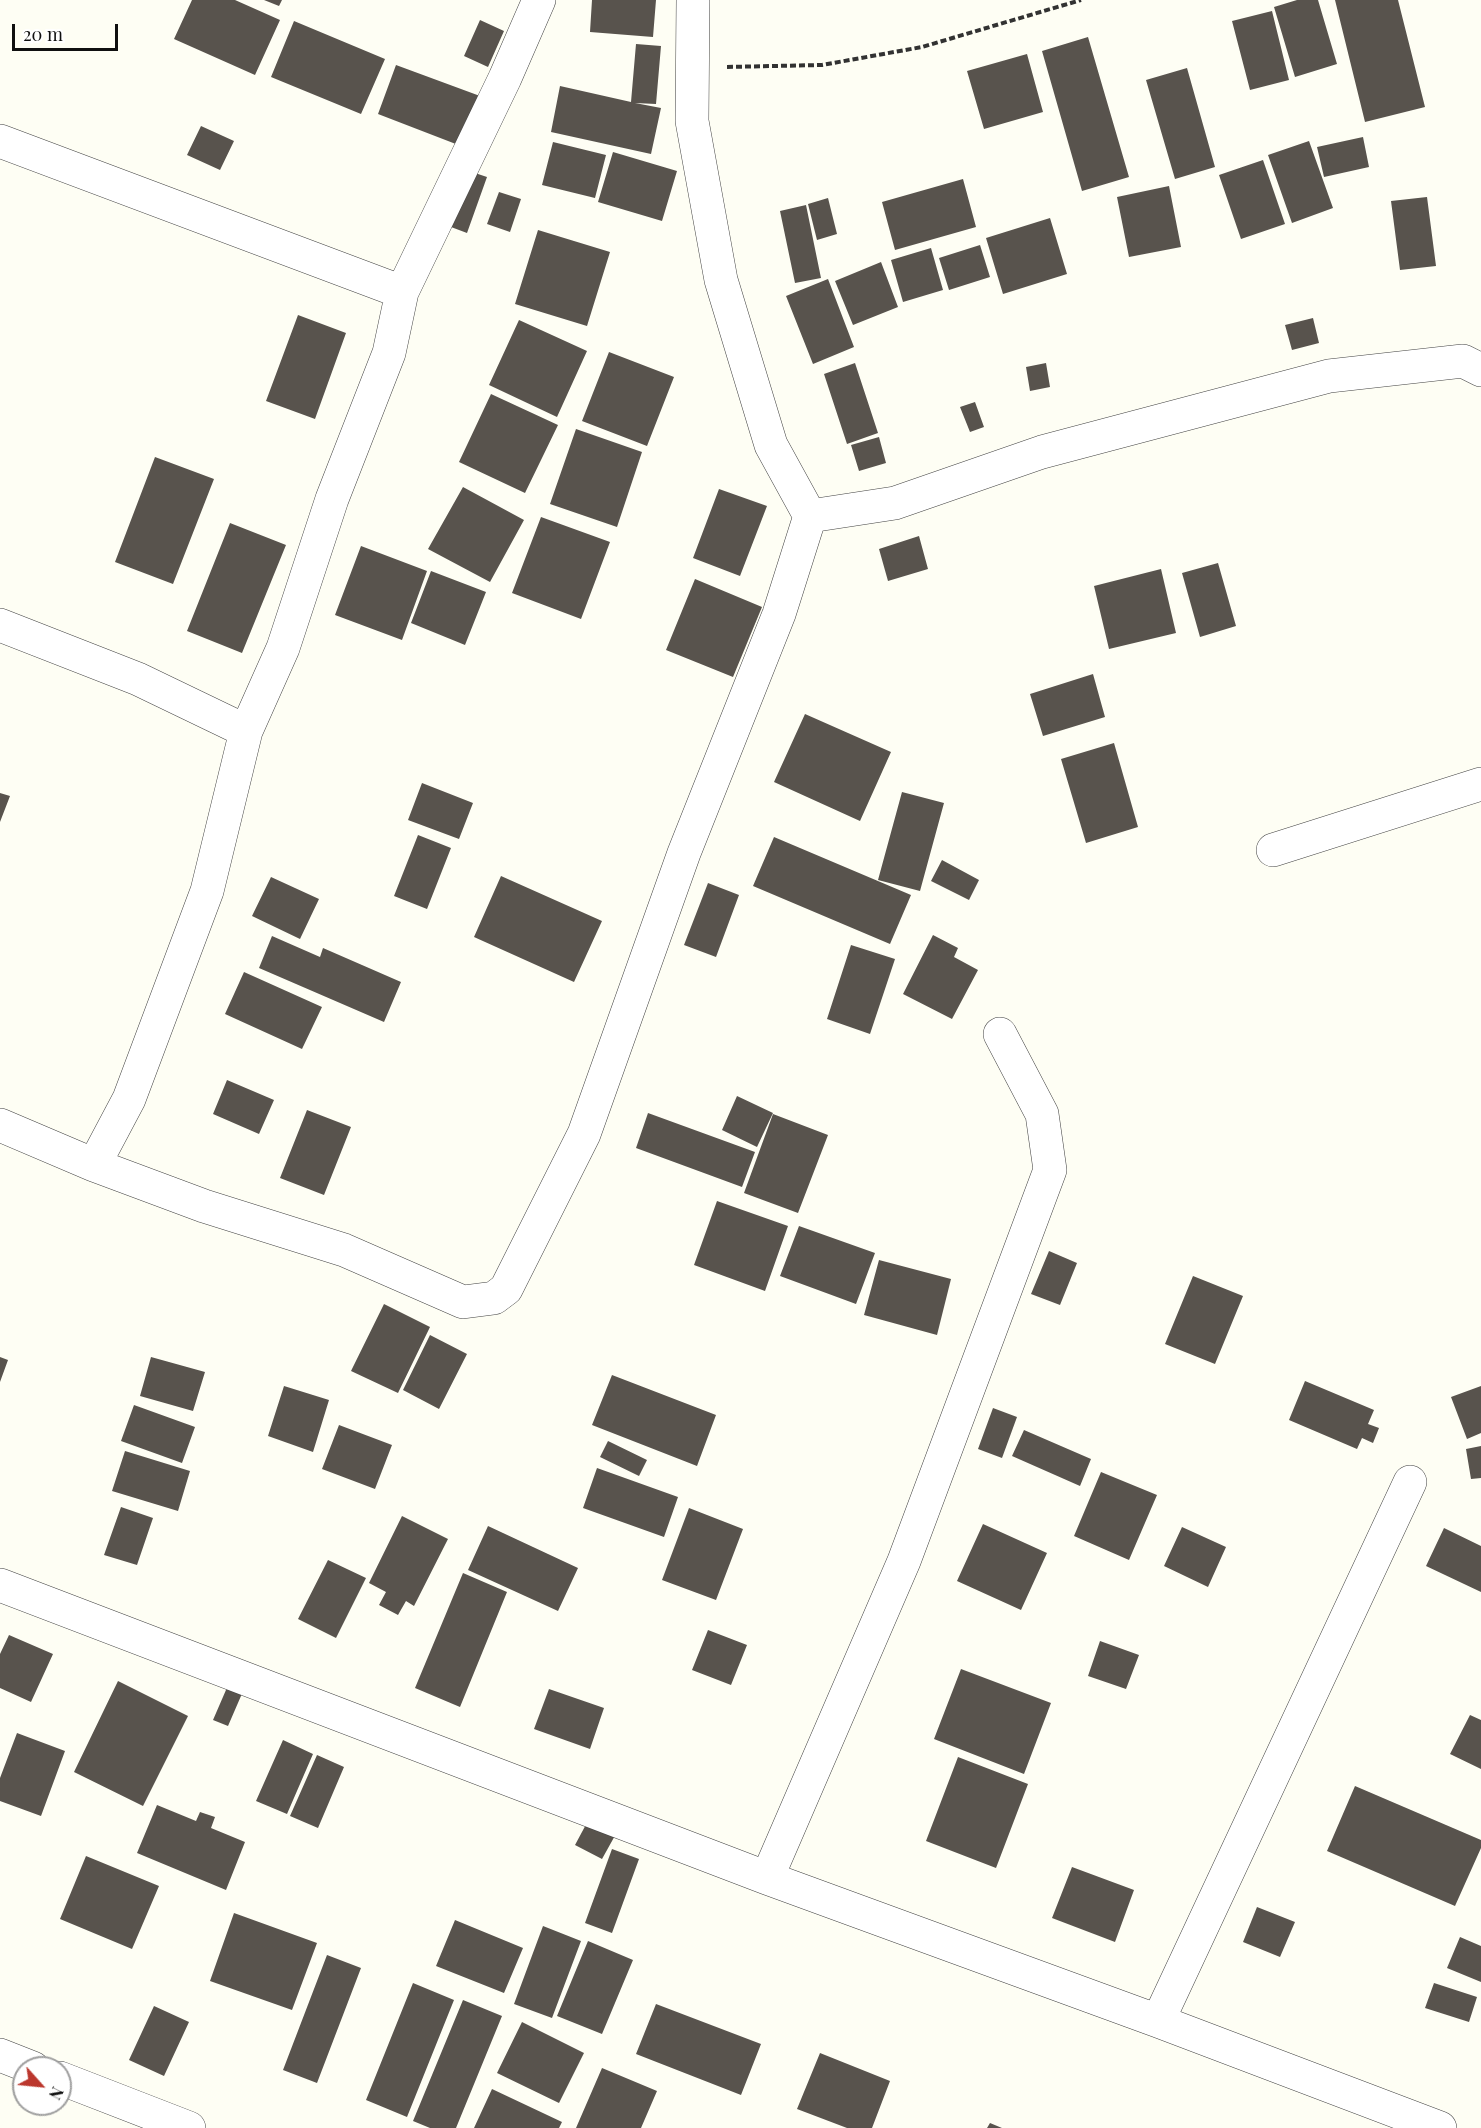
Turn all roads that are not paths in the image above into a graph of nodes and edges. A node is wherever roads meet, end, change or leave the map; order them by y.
1 (539, 0) edge
2 (693, 0) edge
3 (0, 141) edge
4 (402, 292) junction
5 (1475, 359) edge
6 (810, 516) junction
7 (0, 626) edge
8 (246, 730) junction
9 (1481, 784) edge
10 (1273, 850) dead end
11 (1000, 1034) dead end
12 (0, 1125) edge
13 (94, 1165) junction
14 (1410, 1482) dead end
15 (0, 1585) edge
16 (767, 1878) junction
17 (1158, 2021) junction
18 (72, 2083) edge
19 (189, 2128) edge
20 (1440, 2128) edge

1 - 4 street
2 - 6 street
3 - 4 street
4 - 8 street
5 - 6 street
6 - 13 street
7 - 8 street
8 - 13 street
9 - 10 street
11 - 16 street
12 - 13 street
14 - 17 street
15 - 16 street
16 - 17 street
17 - 20 street
18 - 19 street

